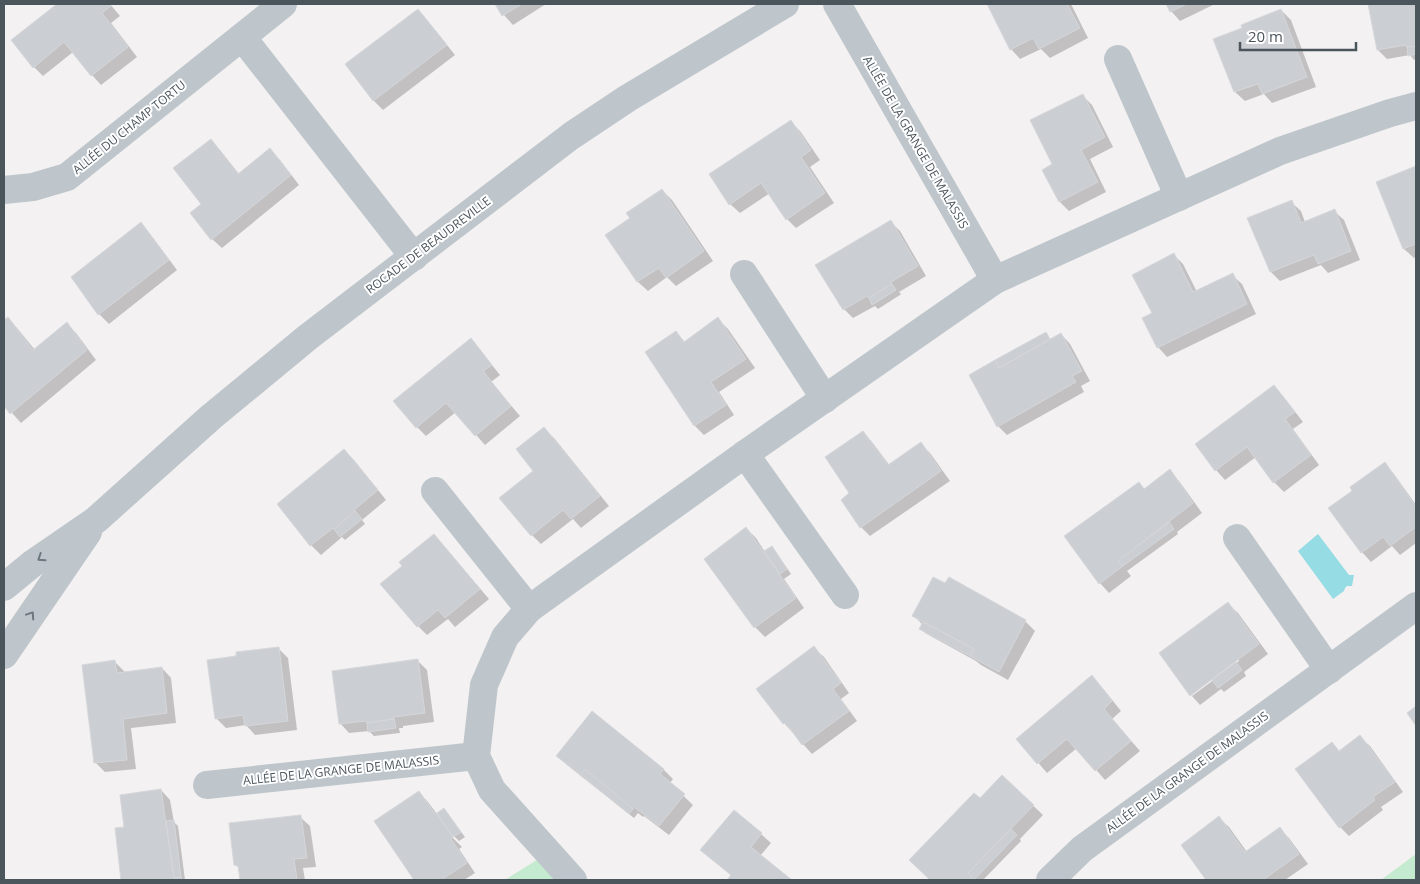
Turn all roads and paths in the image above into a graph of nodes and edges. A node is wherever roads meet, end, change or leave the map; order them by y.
1 (283, 4) edge
2 (786, 4) edge
3 (837, 4) edge
4 (242, 37) junction
5 (1118, 59) dead end
6 (1416, 106) edge
7 (4, 190) edge
8 (1179, 197) junction
9 (414, 256) junction
10 (744, 274) dead end
11 (995, 280) junction
12 (825, 399) junction
13 (745, 454) junction
14 (435, 491) dead end
15 (96, 520) junction
16 (1237, 538) dead end
17 (4, 587) edge
18 (846, 595) dead end
19 (1416, 606) edge
20 (529, 609) junction
21 (4, 655) edge
22 (1329, 670) junction
23 (476, 756) junction
24 (207, 785) dead end
25 (573, 880) edge
26 (1050, 880) edge

1 - 4 street, ALLÉE DU CHAMP TORTU
2 - 9 street, ROCADE DE BEAUDREVILLE
3 - 11 street, ALLÉE DE LA GRANGE DE MALASSIS
4 - 7 street, ALLÉE DU CHAMP TORTU
4 - 9 street
5 - 8 street
6 - 8 street
8 - 11 street
9 - 15 street, ROCADE DE BEAUDREVILLE
10 - 12 street
11 - 12 street
12 - 13 street
13 - 18 street
13 - 20 street
14 - 20 street
15 -> 17 street, ROCADE DE BEAUDREVILLE
21 -> 15 street, ROCADE DE BEAUDREVILLE
16 - 22 street
19 - 22 street, ALLÉE DE LA GRANGE DE MALASSIS
20 - 23 street
22 - 26 street, ALLÉE DE LA GRANGE DE MALASSIS
23 - 24 street, ALLÉE DE LA GRANGE DE MALASSIS
23 - 25 street

